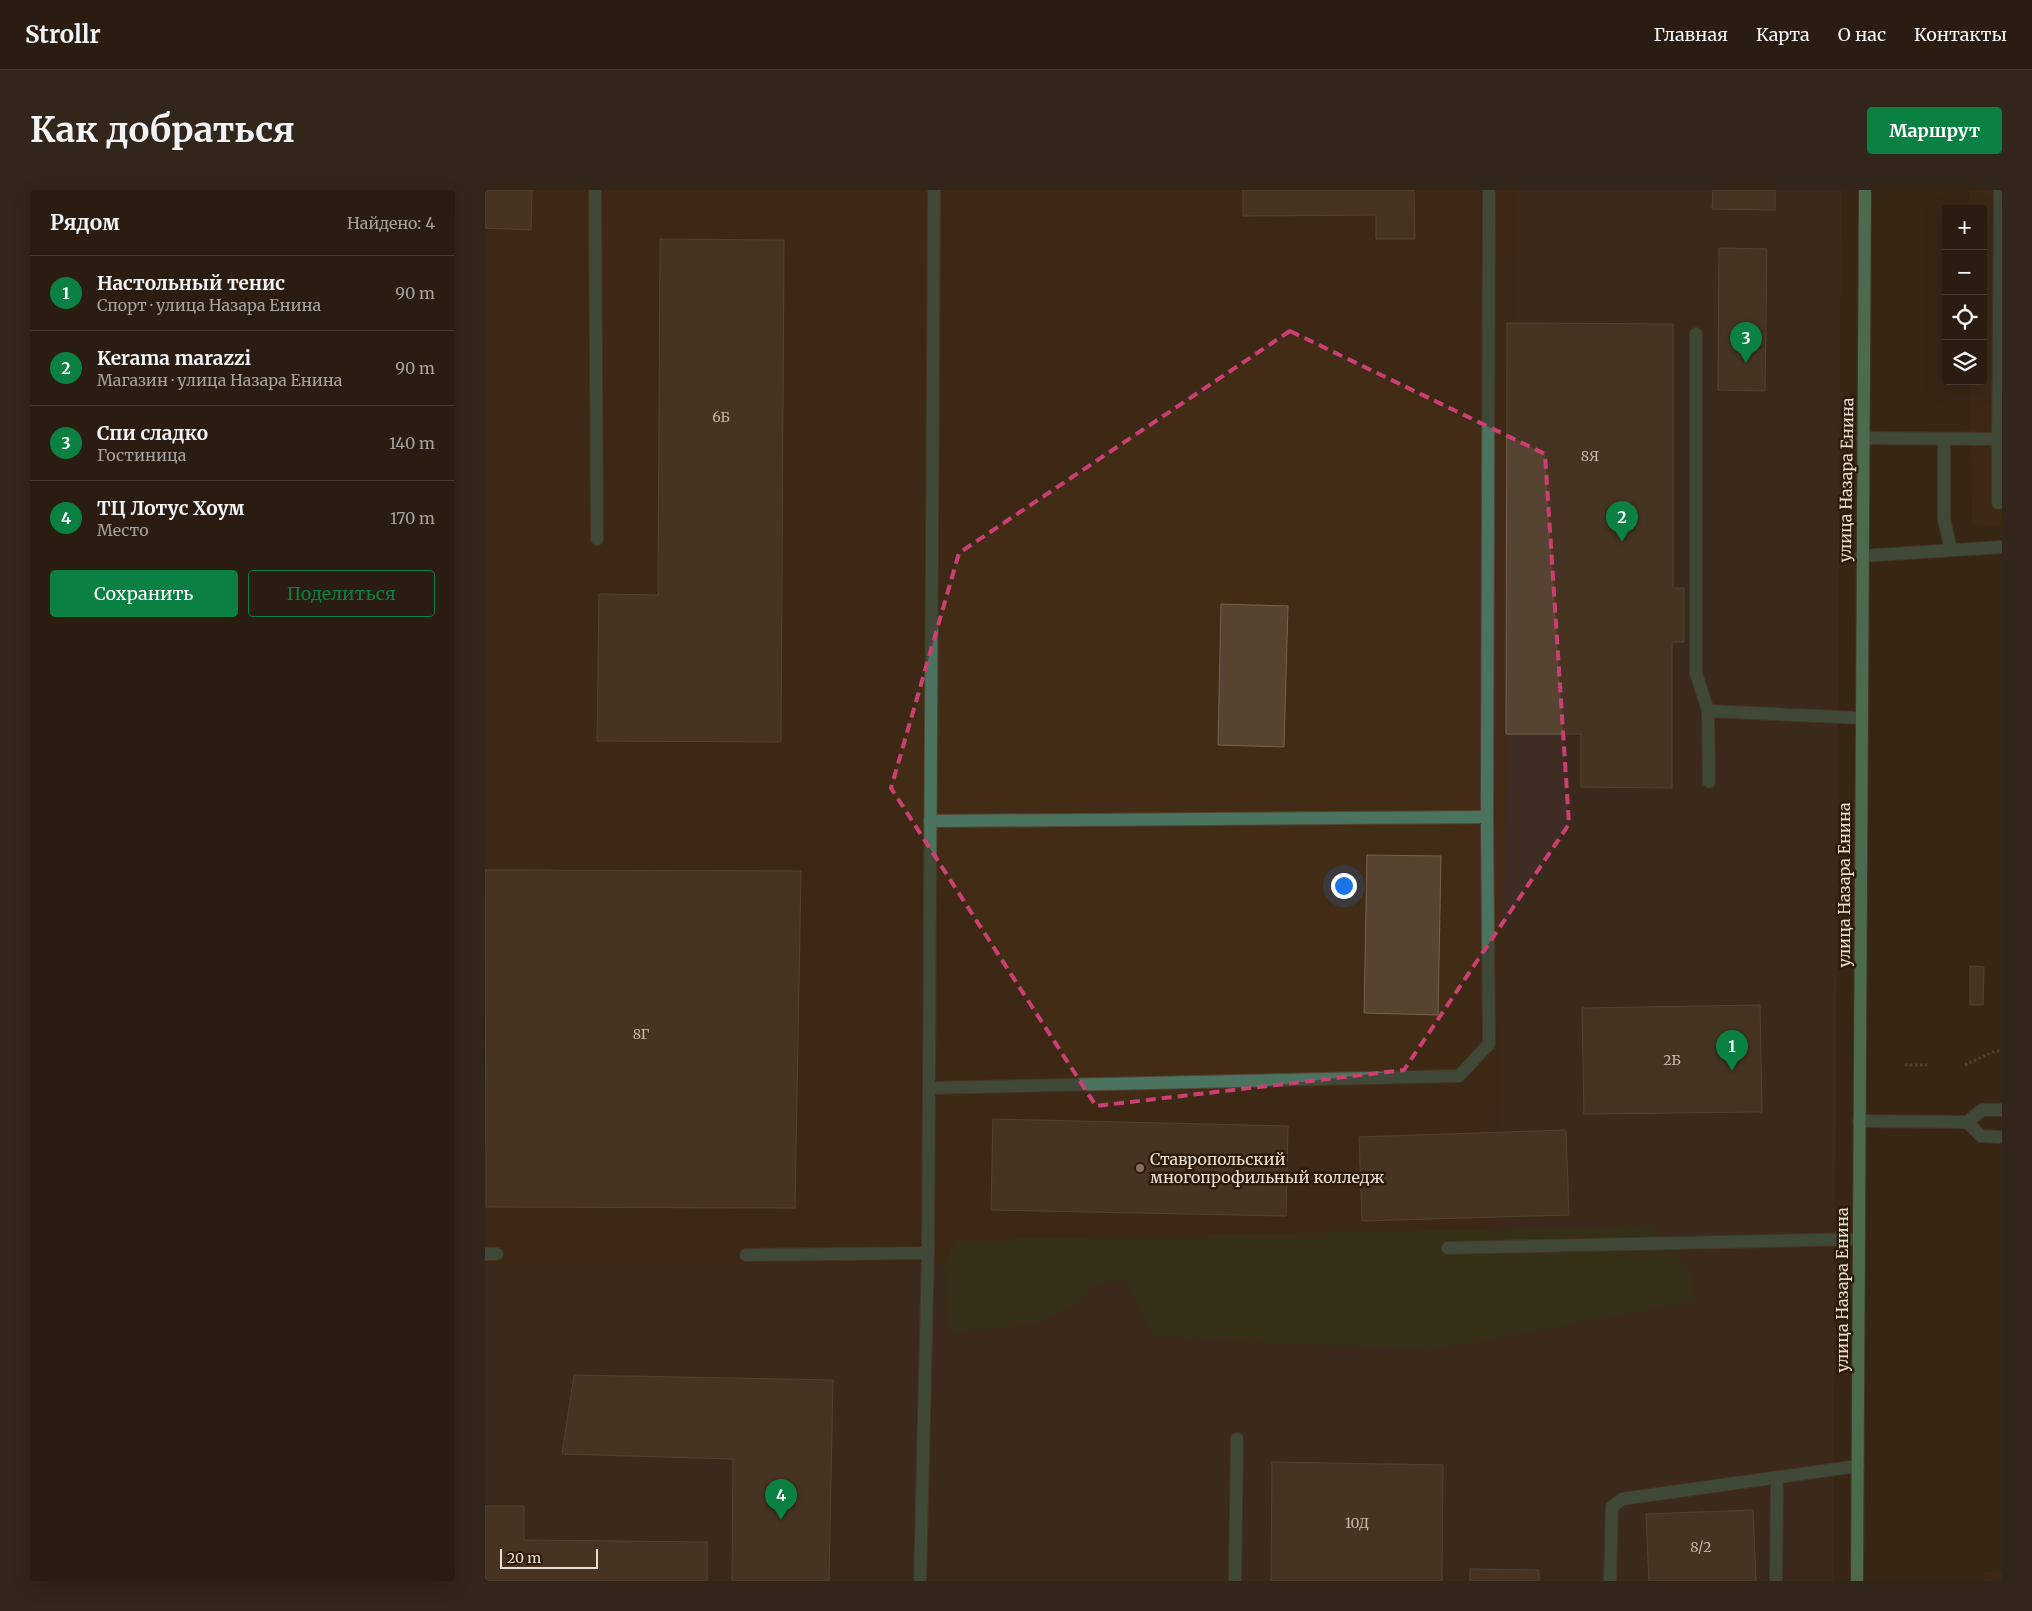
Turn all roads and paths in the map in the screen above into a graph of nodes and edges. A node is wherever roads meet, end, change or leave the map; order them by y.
1 (595, 190) edge
2 (934, 190) edge
3 (1489, 190) edge
4 (1865, 190) edge
5 (2000, 190) edge
6 (1696, 334) dead end
7 (2000, 415) edge
8 (1863, 438) junction
9 (1944, 439) junction
10 (1998, 439) junction
11 (1998, 504) dead end
12 (597, 539) dead end
13 (2002, 546) edge
14 (1951, 550) junction
15 (1861, 556) junction
16 (1708, 711) junction
17 (1861, 718) junction
18 (1709, 782) dead end
19 (1487, 817) junction
20 (931, 821) junction
21 (2002, 1052) edge
22 (1905, 1065) dead end
23 (1927, 1065) dead end
24 (1965, 1065) dead end
25 (929, 1088) junction
26 (2002, 1110) edge
27 (1859, 1121) junction
28 (1967, 1122) junction
29 (2002, 1137) edge
30 (1859, 1239) junction
31 (1448, 1248) dead end
32 (928, 1253) junction
33 (746, 1255) dead end
34 (1237, 1439) dead end
35 (1858, 1466) junction
36 (1777, 1478) junction
37 (920, 1581) edge
38 (1235, 1581) edge
39 (1610, 1581) edge
40 (1776, 1581) edge
41 (1857, 1581) edge

1 - 12 lane
2 - 20 lane
3 - 19 lane
4 - 8 main road, улица Назара Енина
5 - 7 lane
6 - 16 lane
7 - 10 lane
8 - 9 lane
8 - 15 main road, улица Назара Енина
9 - 10 lane
9 - 14 lane
10 - 11 lane
13 - 14 lane
14 - 15 lane
15 - 17 main road, улица Назара Енина
16 - 17 lane
16 - 18 lane
17 - 27 main road, улица Назара Енина
19 - 20 lane
19 - 25 lane
20 - 25 lane
21 - 24 path
22 - 23 path
25 - 32 lane
26 - 28 lane
27 - 28 lane
27 - 30 main road, улица Назара Енина
28 - 29 lane
30 - 31 lane
30 - 35 main road, улица Назара Енина
32 - 33 lane
32 - 37 lane
34 - 38 lane
35 - 36 lane
35 - 41 main road, улица Назара Енина
36 - 39 lane
36 - 40 lane

